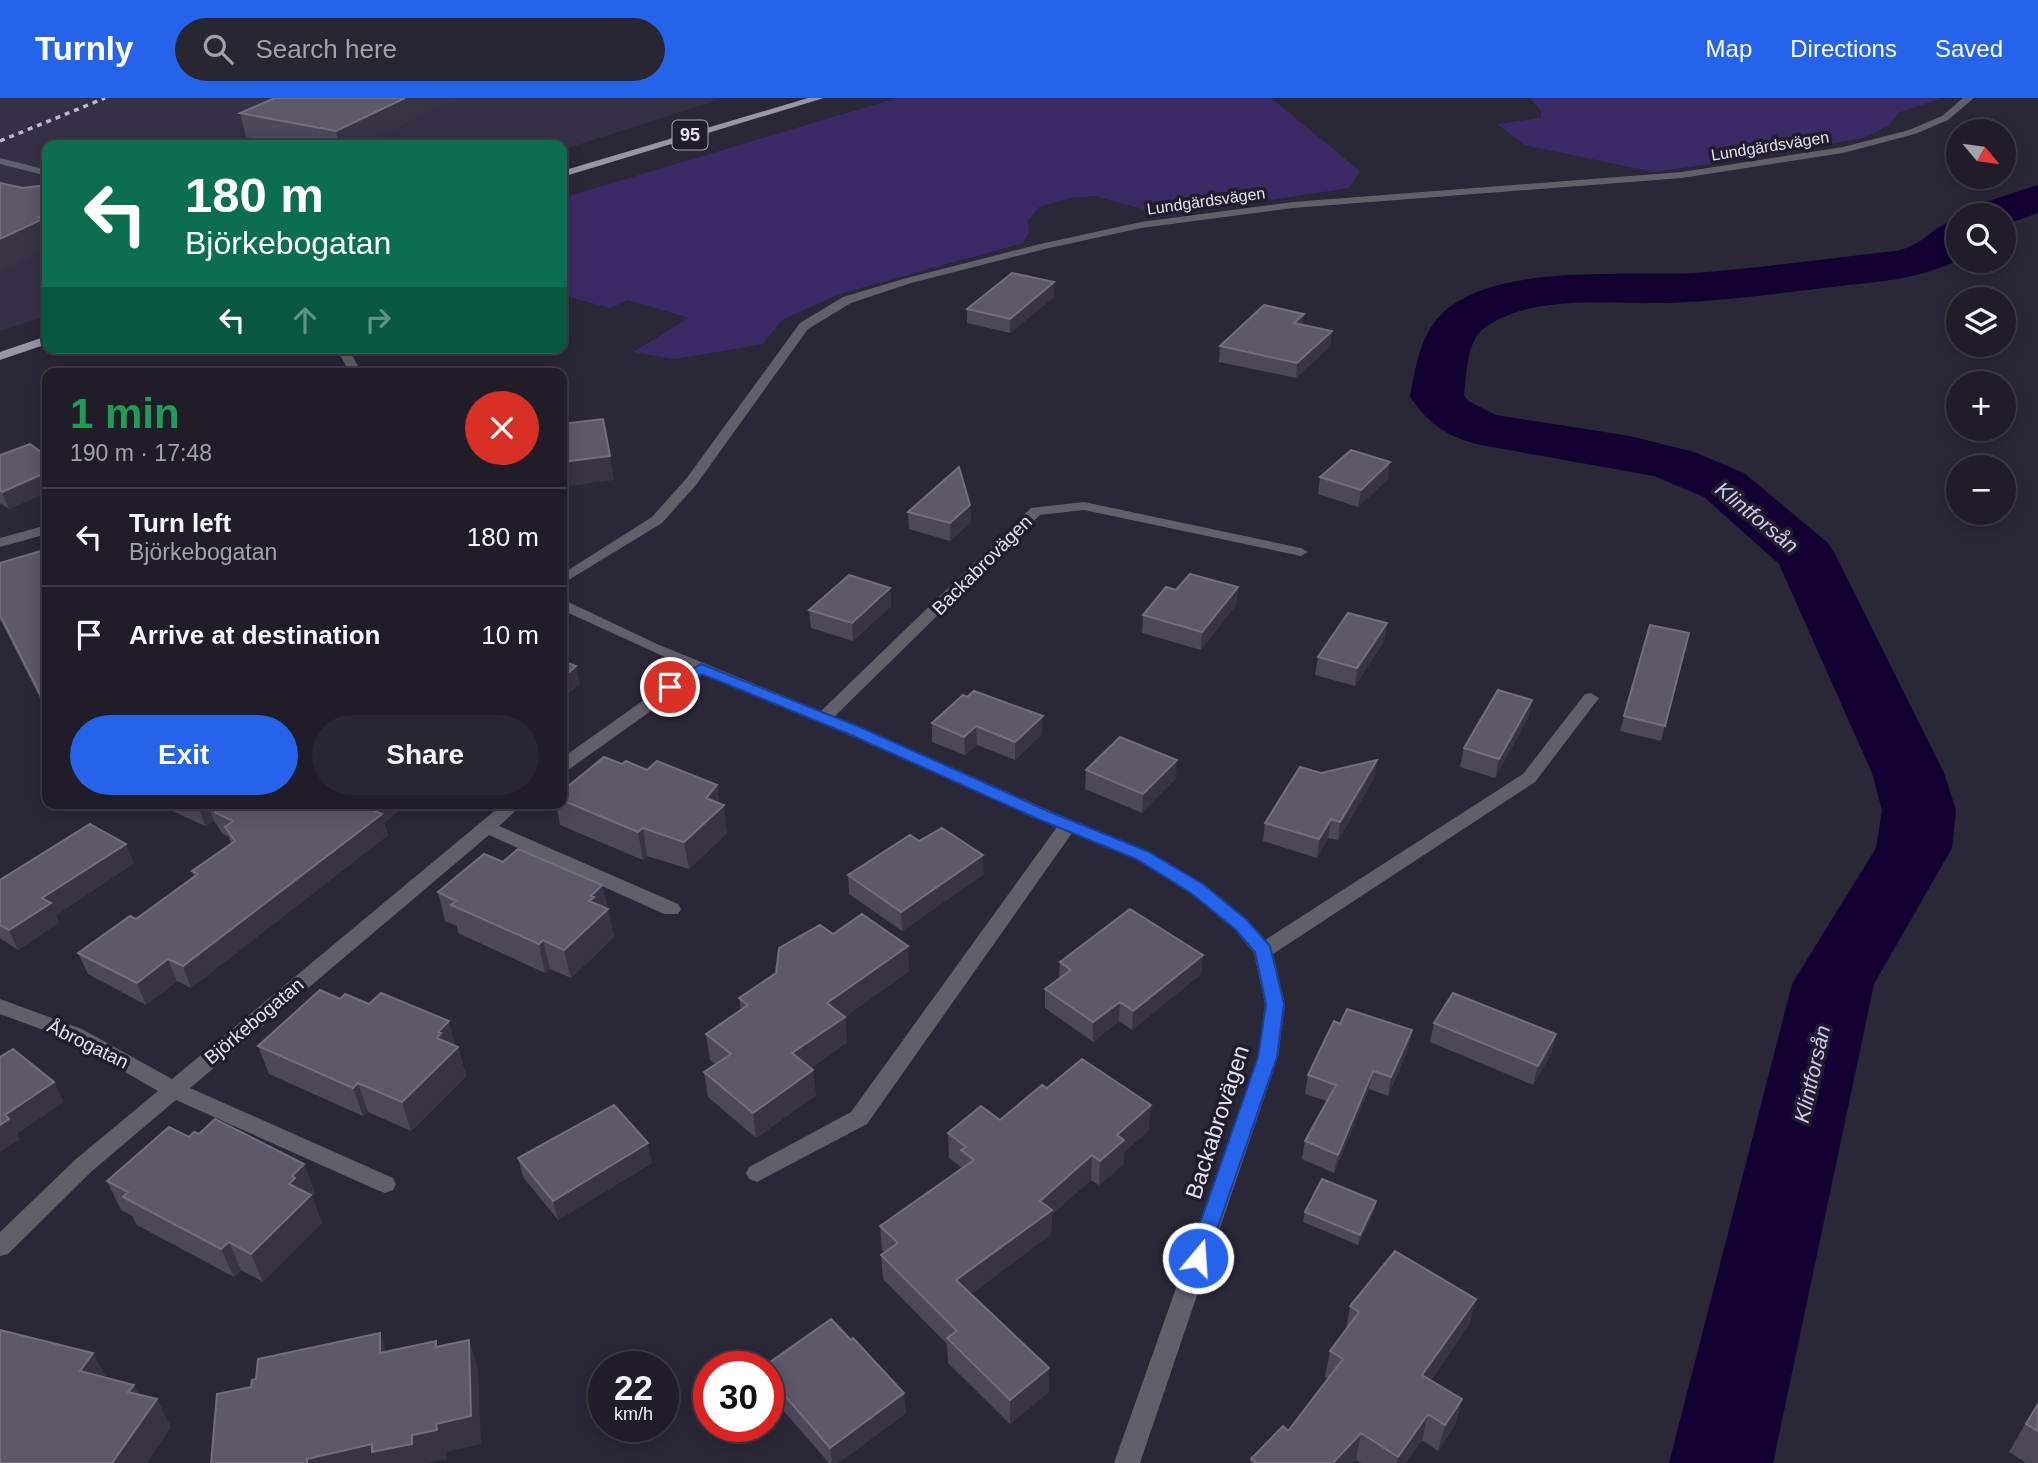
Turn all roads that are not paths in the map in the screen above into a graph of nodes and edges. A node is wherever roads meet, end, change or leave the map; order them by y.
1 (819, 98) edge
2 (1969, 98) edge
3 (0, 161) edge
4 (42, 172) edge
5 (567, 172) edge
6 (42, 342) edge
7 (0, 356) edge
8 (42, 530) edge
9 (0, 543) edge
10 (1301, 552) dead end
11 (567, 577) edge
12 (567, 606) edge
13 (701, 668) junction
14 (1591, 698) dead end
15 (823, 718) junction
16 (567, 762) edge
17 (508, 809) edge
18 (1068, 825) junction
19 (487, 827) junction
20 (671, 909) dead end
21 (1263, 951) junction
22 (0, 1006) edge
23 (173, 1089) junction
24 (757, 1173) dead end
25 (385, 1184) dead end
26 (0, 1247) edge
27 (1127, 1463) edge

1 - 5 main road, 95
2 - 11 street, Lundgärdsvägen
3 - 4 street
6 - 7 main road
8 - 9 street
10 - 15 street, Backabrovägen
12 - 13 street, Backabrovägen
13 - 15 street, Backabrovägen
13 - 16 street
14 - 21 street
15 - 18 street, Backabrovägen
17 - 19 street, Björkebogatan
18 - 21 street, Backabrovägen
18 - 24 street
19 - 20 street
19 - 23 street, Björkebogatan
21 - 27 street, Backabrovägen
22 - 23 street, Åbrogatan
23 - 25 street, Åbrogatan
23 - 26 street, Björkebogatan

